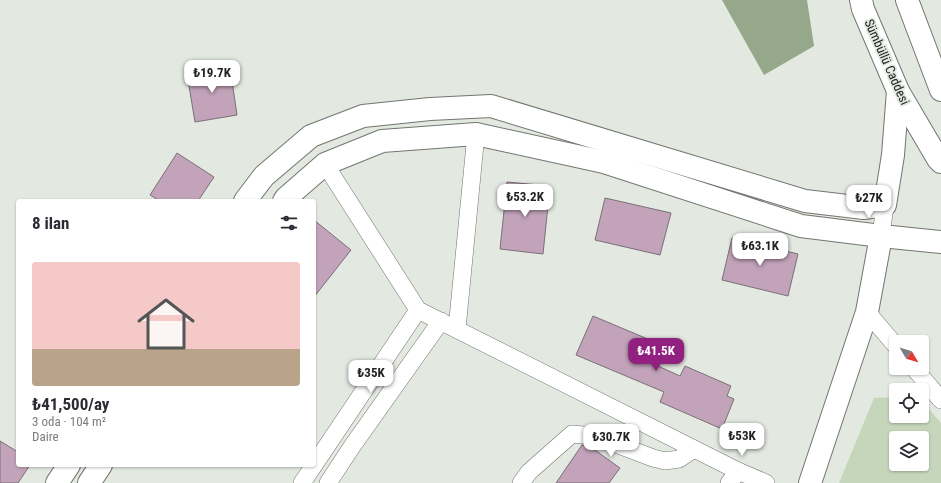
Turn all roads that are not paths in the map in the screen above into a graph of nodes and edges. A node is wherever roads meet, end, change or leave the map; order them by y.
1 (861, 0) edge
2 (907, 0) edge
3 (941, 90) edge
4 (898, 91) junction
5 (476, 134) junction
6 (941, 162) edge
7 (325, 164) junction
8 (247, 199) edge
9 (285, 199) edge
10 (885, 205) junction
11 (881, 236) junction
12 (941, 242) edge
13 (418, 310) junction
14 (867, 312) junction
15 (441, 321) junction
16 (457, 329) junction
17 (889, 338) edge
18 (920, 375) edge
19 (941, 400) edge
20 (694, 449) junction
21 (316, 462) edge
22 (68, 467) edge
23 (100, 467) edge
24 (313, 467) edge
25 (734, 477) edge
26 (57, 483) edge
27 (89, 483) edge
28 (302, 483) edge
29 (328, 483) edge
30 (521, 483) edge
31 (766, 483) edge
32 (810, 483) edge

1 - 4 street, Sümbüllü Caddesi
2 - 3 street
4 - 6 street, Sümbüllü Caddesi
4 - 10 street
5 - 7 street
5 - 11 street
5 - 16 street
7 - 9 street
7 - 13 street
8 - 10 street
10 - 11 street
11 - 12 street
11 - 14 street
13 - 15 street
13 - 21 street
14 - 17 street
14 - 32 street
15 - 16 street
15 - 29 street
16 - 20 street
18 - 19 street
20 - 25 street
20 - 30 street
22 - 26 street
23 - 27 street
24 - 28 street
25 - 31 street

